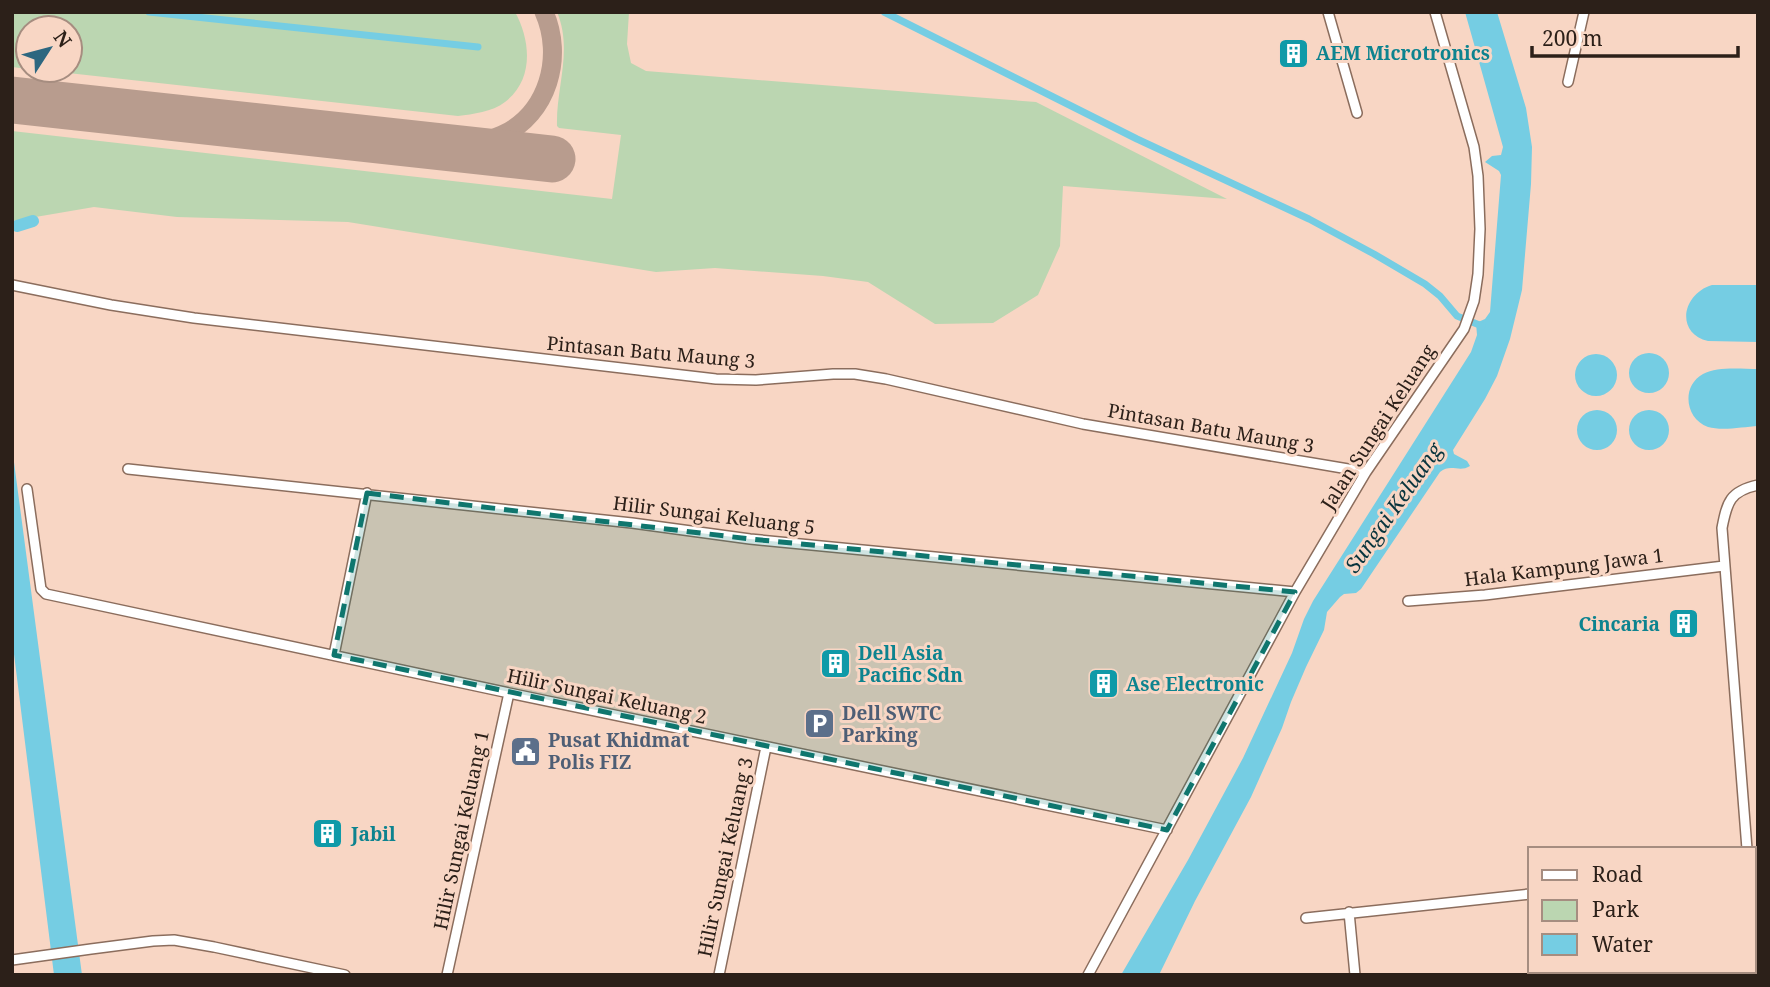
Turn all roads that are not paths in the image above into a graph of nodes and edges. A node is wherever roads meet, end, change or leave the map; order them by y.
1 (1328, 12) edge
2 (1435, 12) edge
3 (1584, 12) edge
4 (1568, 82) dead end
5 (1357, 113) dead end
6 (12, 285) edge
7 (128, 469) dead end
8 (1366, 472) junction
9 (1758, 485) edge
10 (27, 489) dead end
11 (367, 493) junction
12 (1724, 566) junction
13 (1295, 592) junction
14 (1408, 601) dead end
15 (334, 656) junction
16 (509, 693) junction
17 (766, 747) junction
18 (1167, 831) junction
19 (1747, 847) edge
20 (1528, 894) edge
21 (1349, 912) junction
22 (1306, 918) dead end
23 (12, 960) edge
24 (448, 971) edge
25 (345, 975) edge
26 (439, 975) edge
27 (719, 975) edge
28 (1088, 975) edge
29 (1355, 975) edge

1 - 5 street
2 - 8 street, Jalan Sungai Keluang
3 - 4 street
6 - 8 street, Pintasan Batu Maung 3
7 - 11 street, Hilir Sungai Keluang 5
8 - 13 street, Jalan Sungai Keluang
9 - 12 street
10 - 15 street, Hilir Sungai Keluang 2
11 - 13 street, Hilir Sungai Keluang 5
11 - 15 street
12 - 14 street, Hala Kampung Jawa 1
12 - 19 street
13 - 18 street, Jalan Sungai Keluang
15 - 16 street, Hilir Sungai Keluang 2
16 - 17 street, Hilir Sungai Keluang 2
16 - 24 street, Hilir Sungai Keluang 1
17 - 18 street, Hilir Sungai Keluang 2
17 - 27 street, Hilir Sungai Keluang 3
18 - 28 street, Jalan Sungai Keluang
20 - 21 street
21 - 22 street
21 - 29 street
23 - 25 street
24 - 26 street

